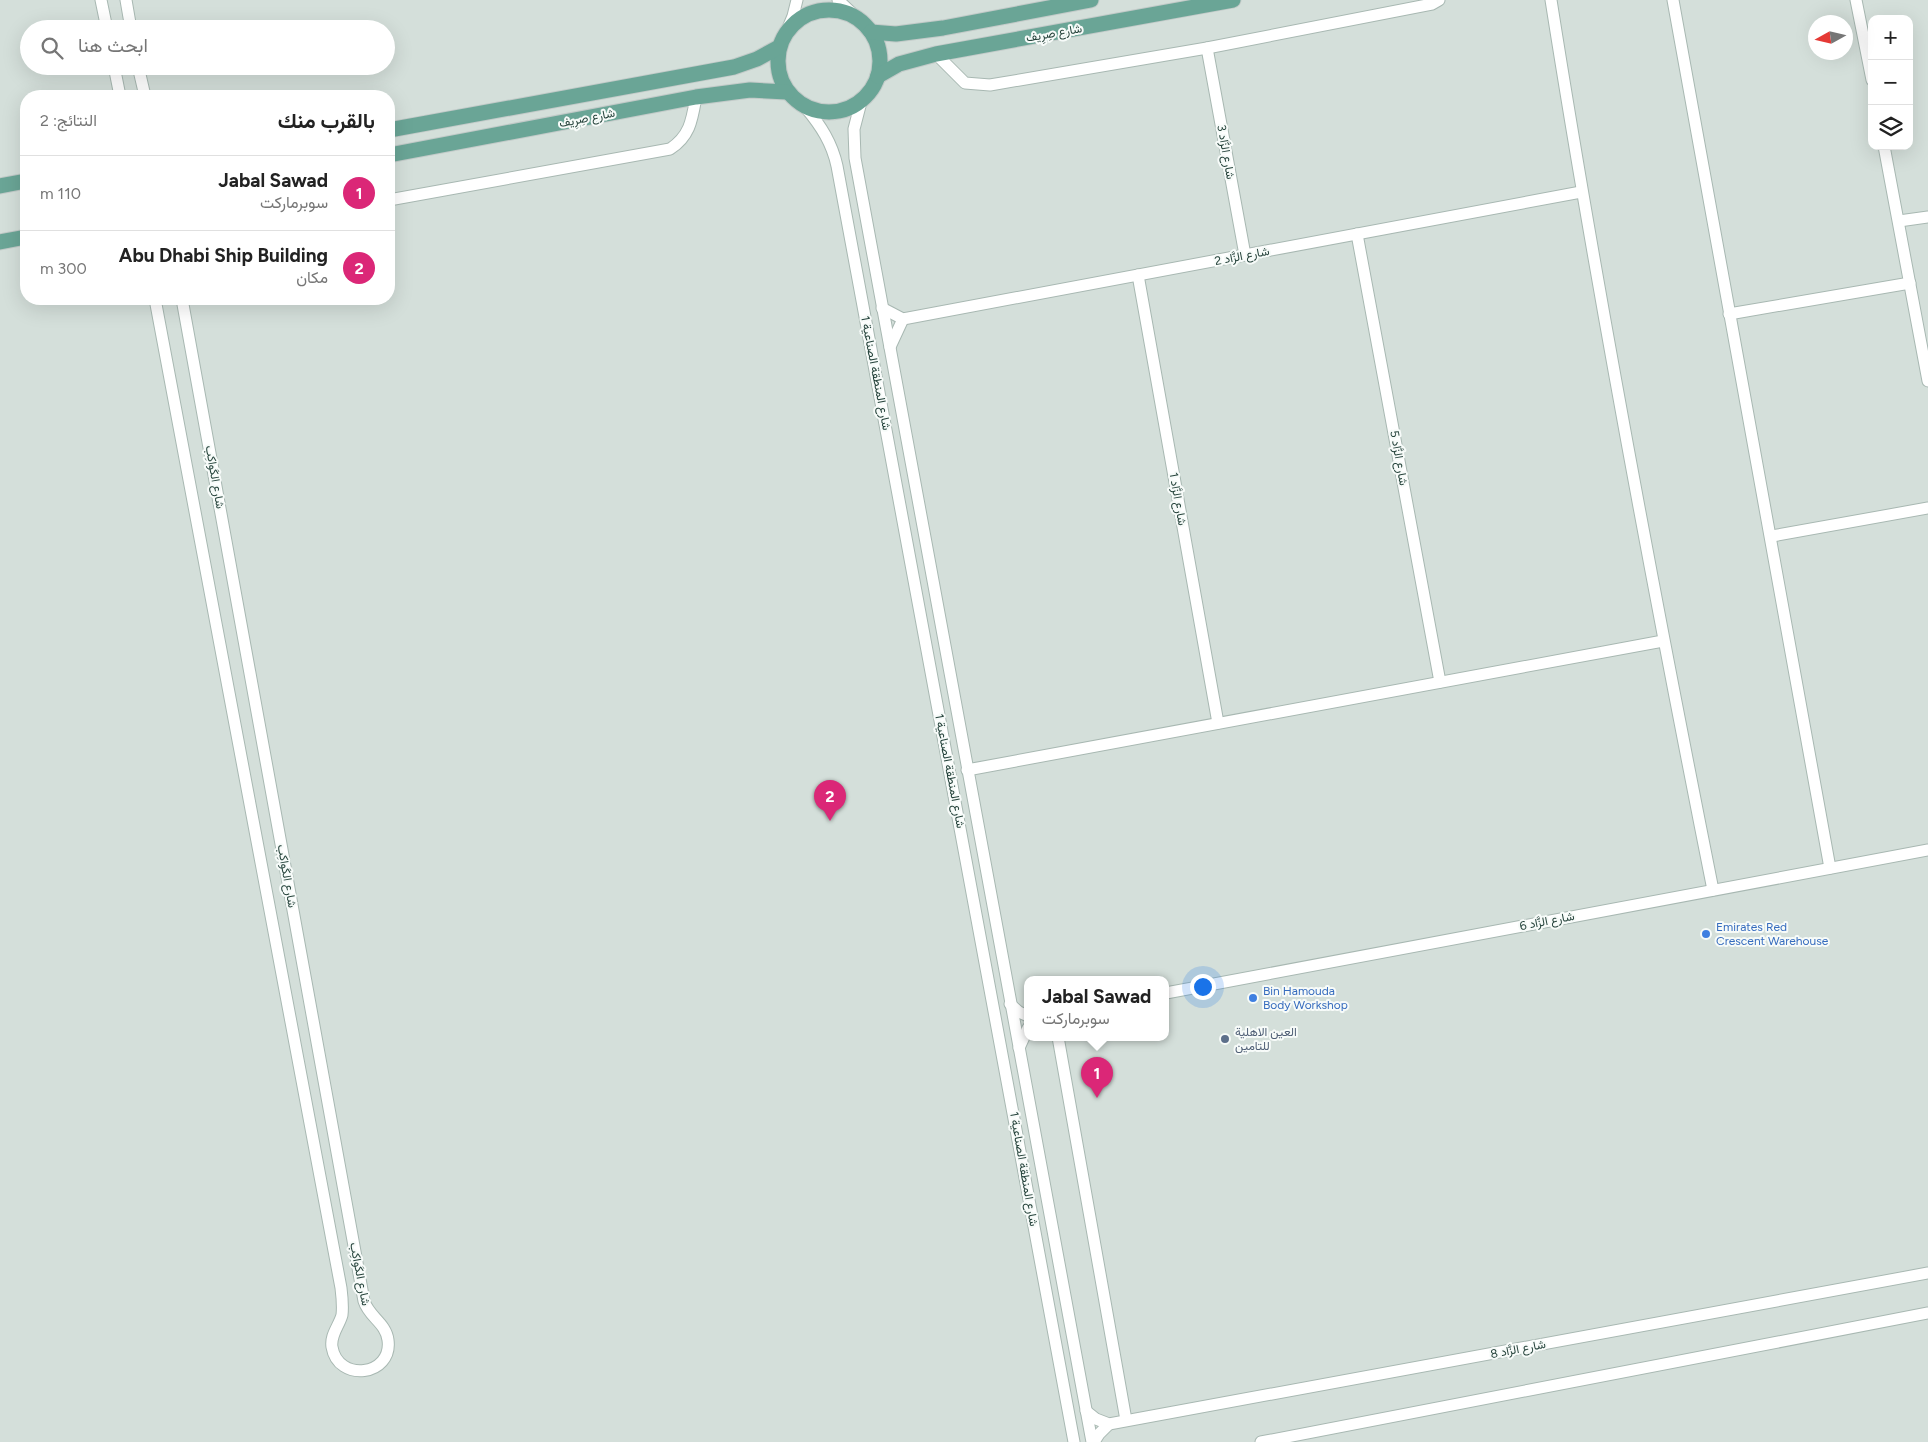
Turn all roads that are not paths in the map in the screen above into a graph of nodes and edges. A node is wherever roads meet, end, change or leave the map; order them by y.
1 (101, 0) edge
2 (126, 0) edge
3 (797, 0) edge
4 (838, 0) edge
5 (1091, 0) edge
6 (1233, 0) edge
7 (1439, 0) edge
8 (1551, 0) edge
9 (1673, 0) edge
10 (1856, 0) edge
11 (857, 18) junction
12 (105, 20) edge
13 (129, 20) edge
14 (871, 32) junction
15 (786, 33) junction
16 (779, 47) junction
17 (1207, 48) junction
18 (936, 54) junction
19 (1868, 60) edge
20 (116, 75) edge
21 (140, 75) edge
22 (878, 76) junction
23 (119, 90) edge
24 (143, 90) edge
25 (787, 92) junction
26 (696, 98) junction
27 (861, 102) junction
28 (806, 108) junction
29 (395, 129) edge
30 (1885, 150) edge
31 (395, 154) edge
32 (20, 182) edge
33 (0, 186) edge
34 (1581, 192) junction
35 (395, 199) edge
36 (1928, 217) edge
37 (1899, 222) junction
38 (1357, 234) junction
39 (20, 238) edge
40 (0, 242) edge
41 (1245, 255) junction
42 (1138, 275) junction
43 (1910, 283) junction
44 (156, 305) edge
45 (183, 305) edge
46 (882, 308) junction
47 (1729, 314) junction
48 (903, 319) junction
49 (889, 348) junction
50 (1928, 381) edge
51 (1928, 508) edge
52 (1772, 536) junction
53 (1663, 641) junction
54 (1440, 682) junction
55 (1218, 723) junction
56 (967, 770) junction
57 (1928, 850) edge
58 (1830, 868) junction
59 (1713, 890) junction
60 (1169, 992) edge
61 (1010, 1004) junction
62 (1024, 1014) edge
63 (1024, 1036) edge
64 (1059, 1041) edge
65 (1018, 1048) junction
66 (1928, 1273) edge
67 (1928, 1313) edge
68 (1086, 1411) junction
69 (1126, 1420) junction
70 (1109, 1424) junction
71 (1074, 1442) edge
72 (1093, 1442) edge
73 (1261, 1442) edge

1 - 12 street
2 - 13 street
3 - 15 street
4 - 11 street
5 - 14 main road, شارع صِرِيف
6 - 18 main road, شارع صِرِيف
7 - 17 street
8 - 34 street
9 - 47 street
10 - 19 street
11 - 14 main road
11 - 15 main road
14 - 22 main road
15 - 16 main road
16 - 25 main road
16 - 29 main road, شارع صِرِيف
17 - 18 street
17 - 41 street, شارع الزَّاد 3
18 - 22 main road, شارع صِرِيف
20 - 23 street
21 - 24 street
22 - 27 main road
25 - 26 main road, شارع صِرِيف
25 - 28 main road
26 - 31 main road, شارع صِرِيف
26 - 35 street
27 - 28 main road
27 - 46 street, شارع المنطقة الصناعية 1
28 - 71 street, شارع المنطقة الصناعية 1
30 - 37 street
32 - 33 main road
34 - 38 street, شارع الزَّاد 2
34 - 53 street
36 - 37 street
37 - 43 street
38 - 41 street, شارع الزَّاد 2
38 - 54 street, شارع الزَّاد 5
39 - 40 main road
41 - 42 street, شارع الزَّاد 2
42 - 48 street, شارع الزَّاد 2
42 - 55 street, شارع الزَّاد 1
43 - 47 street
43 - 50 street
44 - 45 street, شارع الكَواكِب
46 - 48 street
46 - 49 street, شارع المنطقة الصناعية 1
47 - 52 street
48 - 49 street
49 - 56 street, شارع المنطقة الصناعية 1
51 - 52 street
52 - 58 street
53 - 54 street
53 - 59 street
54 - 55 street
55 - 56 street
56 - 61 street, شارع المنطقة الصناعية 1
57 - 58 street, شارع الزَّاد 6
58 - 59 street, شارع الزَّاد 6
59 - 60 street, شارع الزَّاد 6
61 - 62 street
61 - 65 street, شارع المنطقة الصناعية 1
63 - 65 street
64 - 69 street
65 - 68 street, شارع المنطقة الصناعية 1
66 - 69 street, شارع الزَّاد 8
67 - 73 street
68 - 70 street
68 - 72 street, شارع المنطقة الصناعية 1
69 - 70 street, شارع الزَّاد 8
70 - 72 street

